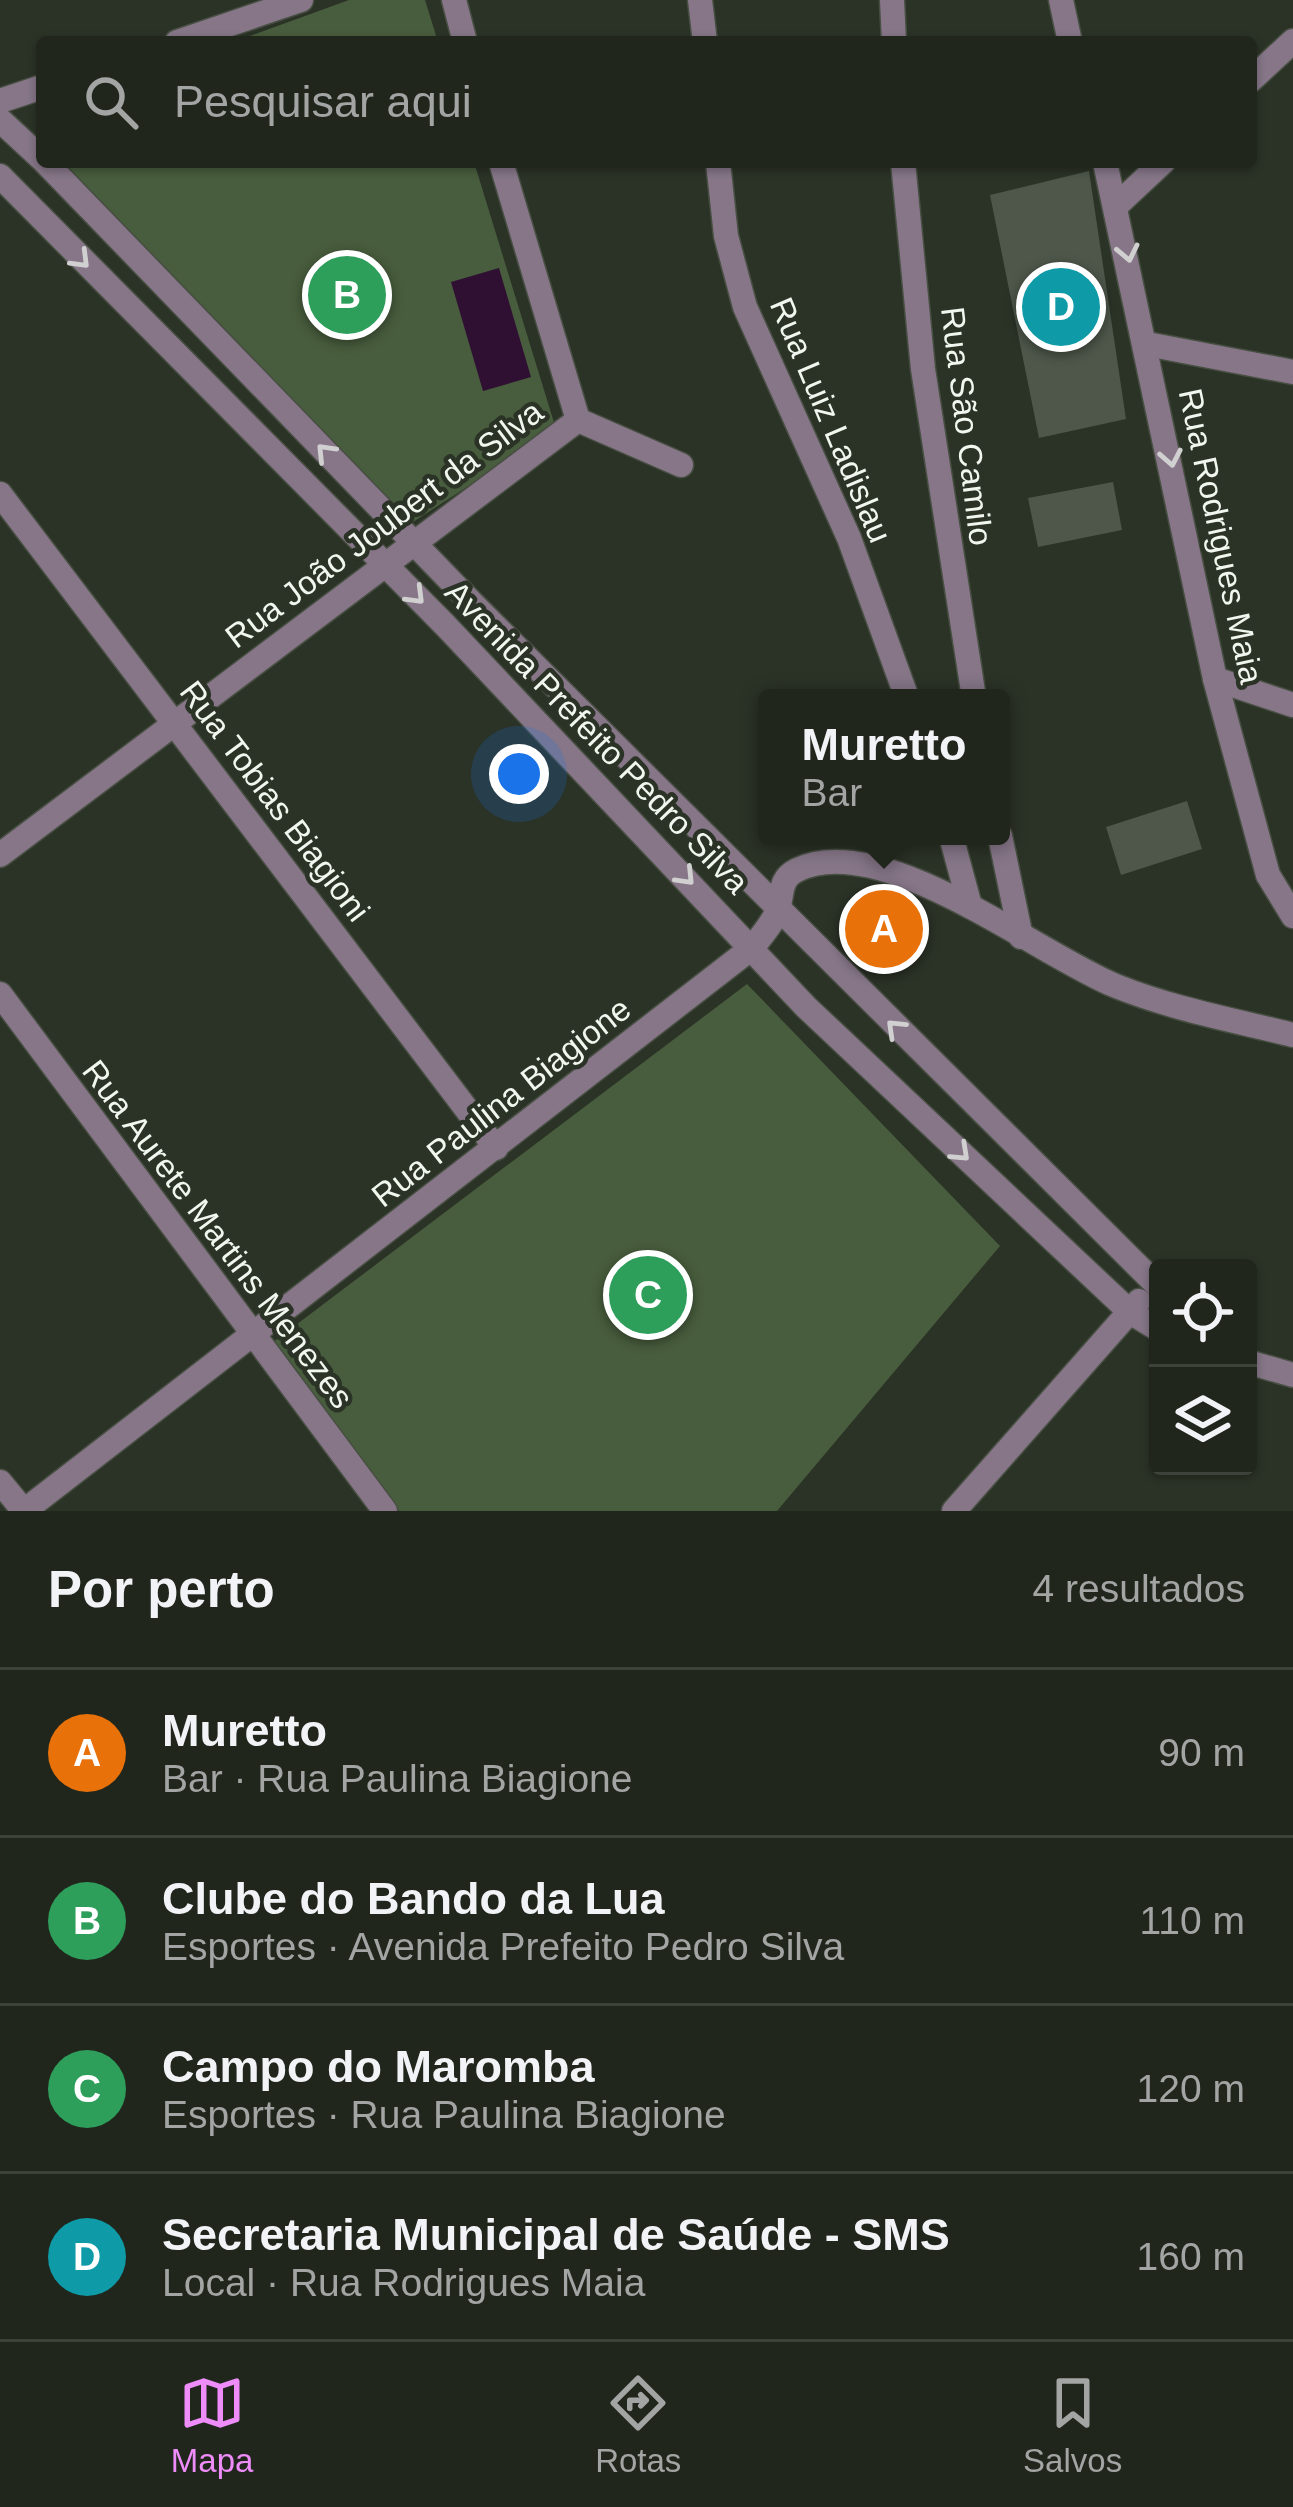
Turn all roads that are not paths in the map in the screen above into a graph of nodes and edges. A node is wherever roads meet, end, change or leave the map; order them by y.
1 (301, 0) edge
2 (454, 0) edge
3 (700, 0) edge
4 (892, 0) edge
5 (1061, 0) edge
6 (271, 5) edge
7 (192, 36) edge
8 (463, 36) edge
9 (704, 36) edge
10 (894, 36) edge
11 (1069, 36) edge
12 (1293, 41) edge
13 (1257, 74) edge
14 (36, 89) edge
15 (0, 100) edge
16 (0, 120) edge
17 (36, 153) edge
18 (52, 168) edge
19 (503, 168) edge
20 (719, 168) edge
21 (904, 168) edge
22 (1107, 168) edge
23 (1157, 168) edge
24 (0, 176) edge
25 (1117, 205) junction
26 (1148, 344) junction
27 (1293, 372) edge
28 (578, 420) junction
29 (681, 466) dead end
30 (0, 494) edge
31 (414, 543) junction
32 (384, 563) junction
33 (1215, 679) junction
34 (904, 689) edge
35 (973, 689) edge
36 (1293, 705) edge
37 (174, 722) junction
38 (953, 845) edge
39 (1002, 845) edge
40 (0, 855) edge
41 (970, 907) junction
42 (778, 911) junction
43 (1293, 916) edge
44 (1021, 937) junction
45 (753, 947) junction
46 (0, 994) edge
47 (1293, 1035) edge
48 (496, 1148) junction
49 (1149, 1277) edge
50 (1149, 1292) edge
51 (1130, 1312) junction
52 (1149, 1324) edge
53 (252, 1338) junction
54 (1257, 1365) edge
55 (1293, 1375) edge
56 (0, 1482) edge
57 (24, 1511) edge
58 (385, 1511) edge
59 (954, 1511) edge

1 - 6 street
2 - 8 street
3 - 9 street
4 - 10 street
5 - 11 street
6 - 7 street
12 - 13 street
14 - 15 street
16 - 17 street, Avenida Prefeito Pedro Silva
31 -> 18 street, Avenida Prefeito Pedro Silva
19 - 28 street
20 - 34 street, Rua Luiz Ladislau
21 - 35 street, Rua São Camilo
22 - 25 street, Rua Rodrigues Maia
23 - 25 street
24 -> 32 street, Avenida Prefeito Pedro Silva
25 -> 26 street, Rua Rodrigues Maia
26 - 27 street
26 -> 33 street, Rua Rodrigues Maia
28 - 29 street
28 - 31 street, Rua João Joubert da Silva
30 - 37 street, Rua Tobias Biagioni
31 - 32 street, Rua João Joubert da Silva
31 - 42 street, Avenida Prefeito Pedro Silva
32 - 37 street, Rua João Joubert da Silva
32 -> 45 street, Avenida Prefeito Pedro Silva
33 - 36 street
33 - 43 street, Rua Rodrigues Maia
37 - 40 street, Rua João Joubert da Silva
37 - 48 street, Rua Tobias Biagioni
38 - 41 street
39 - 44 street
41 - 42 street, Rua Paulina Biagione
41 - 44 street, Rua Paulina Biagione
42 - 45 street, Rua Paulina Biagione
49 -> 42 street, Avenida Prefeito Pedro Silva
44 - 47 street
45 - 48 street, Rua Paulina Biagione
45 -> 51 street, Avenida Prefeito Pedro Silva
46 - 53 street, Rua Aurete Martins Menezes
48 - 53 street, Rua Paulina Biagione
50 - 51 street
51 - 52 street, Avenida Prefeito Pedro Silva
51 - 59 street
53 - 57 street, Rua Paulina Biagione
53 - 58 street, Rua Aurete Martins Menezes
54 - 55 street
56 - 57 street

